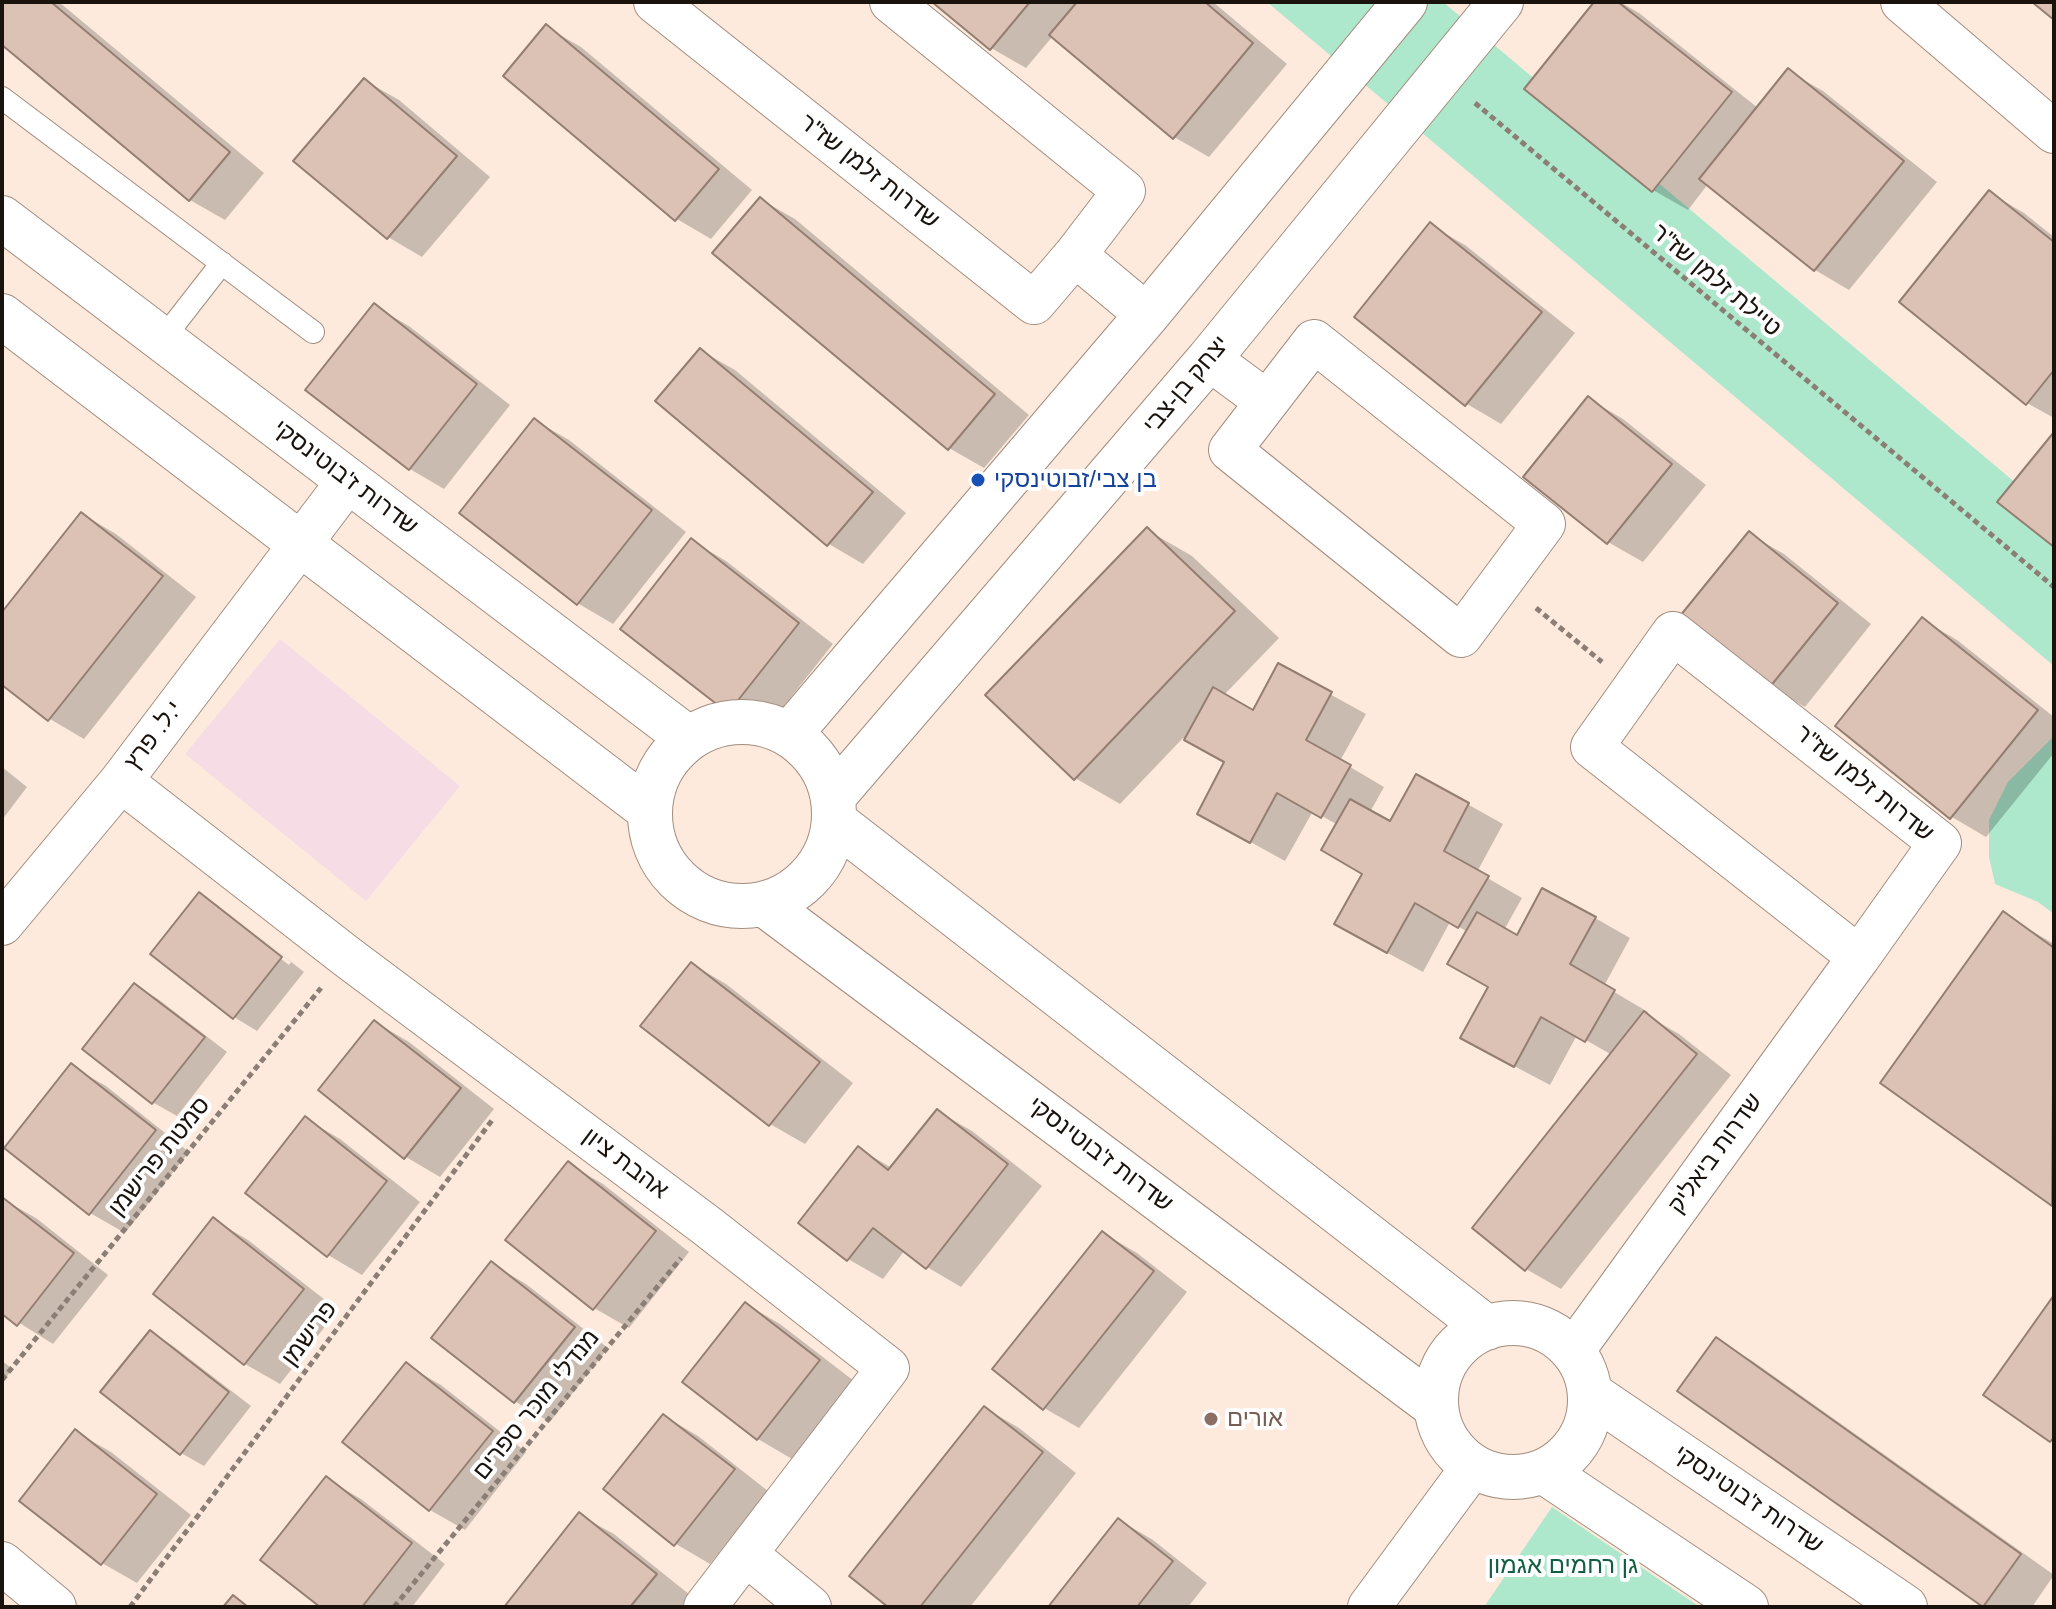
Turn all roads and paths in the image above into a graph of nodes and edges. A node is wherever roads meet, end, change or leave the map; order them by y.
1 (655, 2) edge
2 (891, 2) edge
3 (1405, 2) edge
4 (1501, 2) edge
5 (1902, 2) edge
6 (1442, 75) junction
7 (2, 98) edge
8 (2054, 132) edge
9 (2, 218) edge
10 (1075, 255) junction
11 (222, 263) junction
12 (1147, 315) junction
13 (2, 316) edge
14 (313, 332) dead end
15 (162, 340) junction
16 (1209, 359) junction
17 (1266, 401) junction
18 (348, 481) junction
19 (301, 544) junction
20 (1502, 581) junction
21 (2054, 587) edge
22 (1634, 688) junction
23 (789, 735) junction
24 (688, 738) junction
25 (121, 781) junction
26 (834, 809) junction
27 (649, 810) junction
28 (764, 904) junction
29 (2, 924) edge
30 (346, 956) junction
31 (1859, 957) junction
32 (520, 1083) junction
33 (707, 1226) junction
34 (1487, 1328) junction
35 (1573, 1351) junction
36 (2, 1380) edge
37 (1591, 1394) junction
38 (1436, 1407) junction
39 (1473, 1466) junction
40 (1543, 1471) junction
41 (747, 1555) junction
42 (2, 1563) edge
43 (55, 1607) edge
44 (130, 1607) edge
45 (394, 1607) edge
46 (705, 1607) edge
47 (810, 1607) edge
48 (1369, 1607) edge
49 (1746, 1607) edge
50 (1905, 1607) edge

1 - 10 street, שדרות זלמן שז"ר
2 - 10 street, שדרות זלמן שז"ר
3 - 12 street
4 - 6 street, יצחק בן-צבי
5 - 8 street
6 - 16 street, יצחק בן-צבי
6 - 21 path, טיילת זלמן שז"ר
7 - 11 lane
9 - 15 street, שדרות ז'בוטינסקי
10 - 12 street
11 - 14 lane
11 - 15 lane
12 - 23 street
13 - 19 street
15 - 18 street, שדרות ז'בוטינסקי
16 - 17 street
16 - 26 street, יצחק בן-צבי
17 - 20 street
17 - 20 street
18 - 19 street, י.ל. פרץ
18 - 24 street, שדרות ז'בוטינסקי
19 - 25 street, י.ל. פרץ
19 - 27 street
20 - 22 path
22 - 31 street, שדרות זלמן שז"ר
22 - 31 street, שדרות זלמן שז"ר
23 - 24 street
23 - 26 street
24 - 27 street
25 - 29 street, י.ל. פרץ
25 - 30 street, אהבת ציון
26 - 28 street
26 - 34 street
27 - 28 street
28 - 38 street, שדרות ז'בוטינסקי
30 - 32 street, אהבת ציון
30 - 36 path, סמטת פרישמן
31 - 35 street, שדרות ביאליק
32 - 33 street, אהבת ציון
32 - 44 path, פרישמן
33 - 41 street, אהבת ציון
33 - 45 path, מנדלי מוכר ספרים
34 - 35 street
34 - 38 street
35 - 37 street
37 - 40 street
37 - 50 street, שדרות ז'בוטינסקי
38 - 39 street
39 - 40 street
39 - 48 street
40 - 49 street
41 - 46 street, אהבת ציון
41 - 47 street
42 - 43 street

